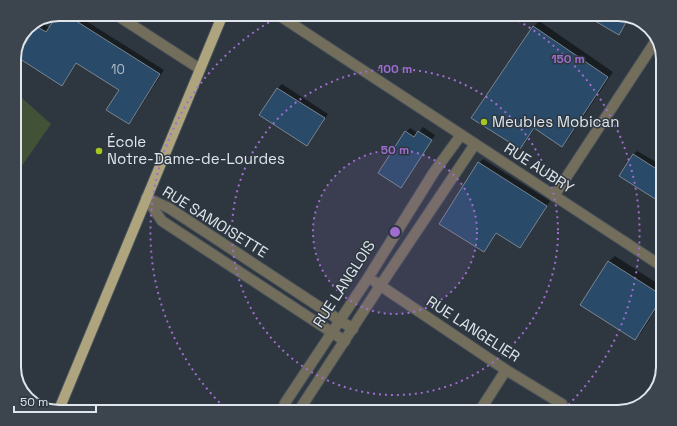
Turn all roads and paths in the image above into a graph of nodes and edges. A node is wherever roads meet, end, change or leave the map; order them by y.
1 (126, 21) edge
2 (220, 21) edge
3 (288, 21) edge
4 (653, 45) edge
5 (200, 69) junction
6 (461, 135) junction
7 (475, 144) junction
8 (554, 196) junction
9 (146, 198) junction
10 (656, 263) edge
11 (368, 278) junction
12 (380, 286) junction
13 (339, 320) junction
14 (353, 329) junction
15 (331, 332) junction
16 (345, 341) junction
17 (506, 370) junction
18 (562, 404) dead end
19 (61, 405) edge
20 (284, 405) edge
21 (303, 405) edge
22 (484, 405) edge

1 - 5 street
2 - 5 main road
3 - 6 street, RUE AUBRY
4 - 8 street
5 - 9 main road
6 - 7 street, RUE AUBRY
6 - 11 street, RUE LANGLOIS
7 - 8 street, RUE AUBRY
7 - 12 street, RUE LANGLOIS
8 - 10 street, RUE AUBRY
9 - 13 street, RUE SAMOISETTE
9 - 15 street, RUE SAMOISETTE
9 - 19 main road
11 - 12 street, RUE LANGELIER
11 - 13 street, RUE LANGLOIS
12 - 14 street, RUE LANGLOIS
12 - 17 street, RUE LANGELIER
13 - 14 street, RUE SAMOISETTE
13 - 15 street, RUE LANGLOIS
14 - 16 street, RUE LANGLOIS
15 - 16 street, RUE SAMOISETTE
15 - 20 street, RUE LANGLOIS
16 - 21 street, RUE LANGLOIS
17 - 18 street, RUE LANGELIER
17 - 22 street

